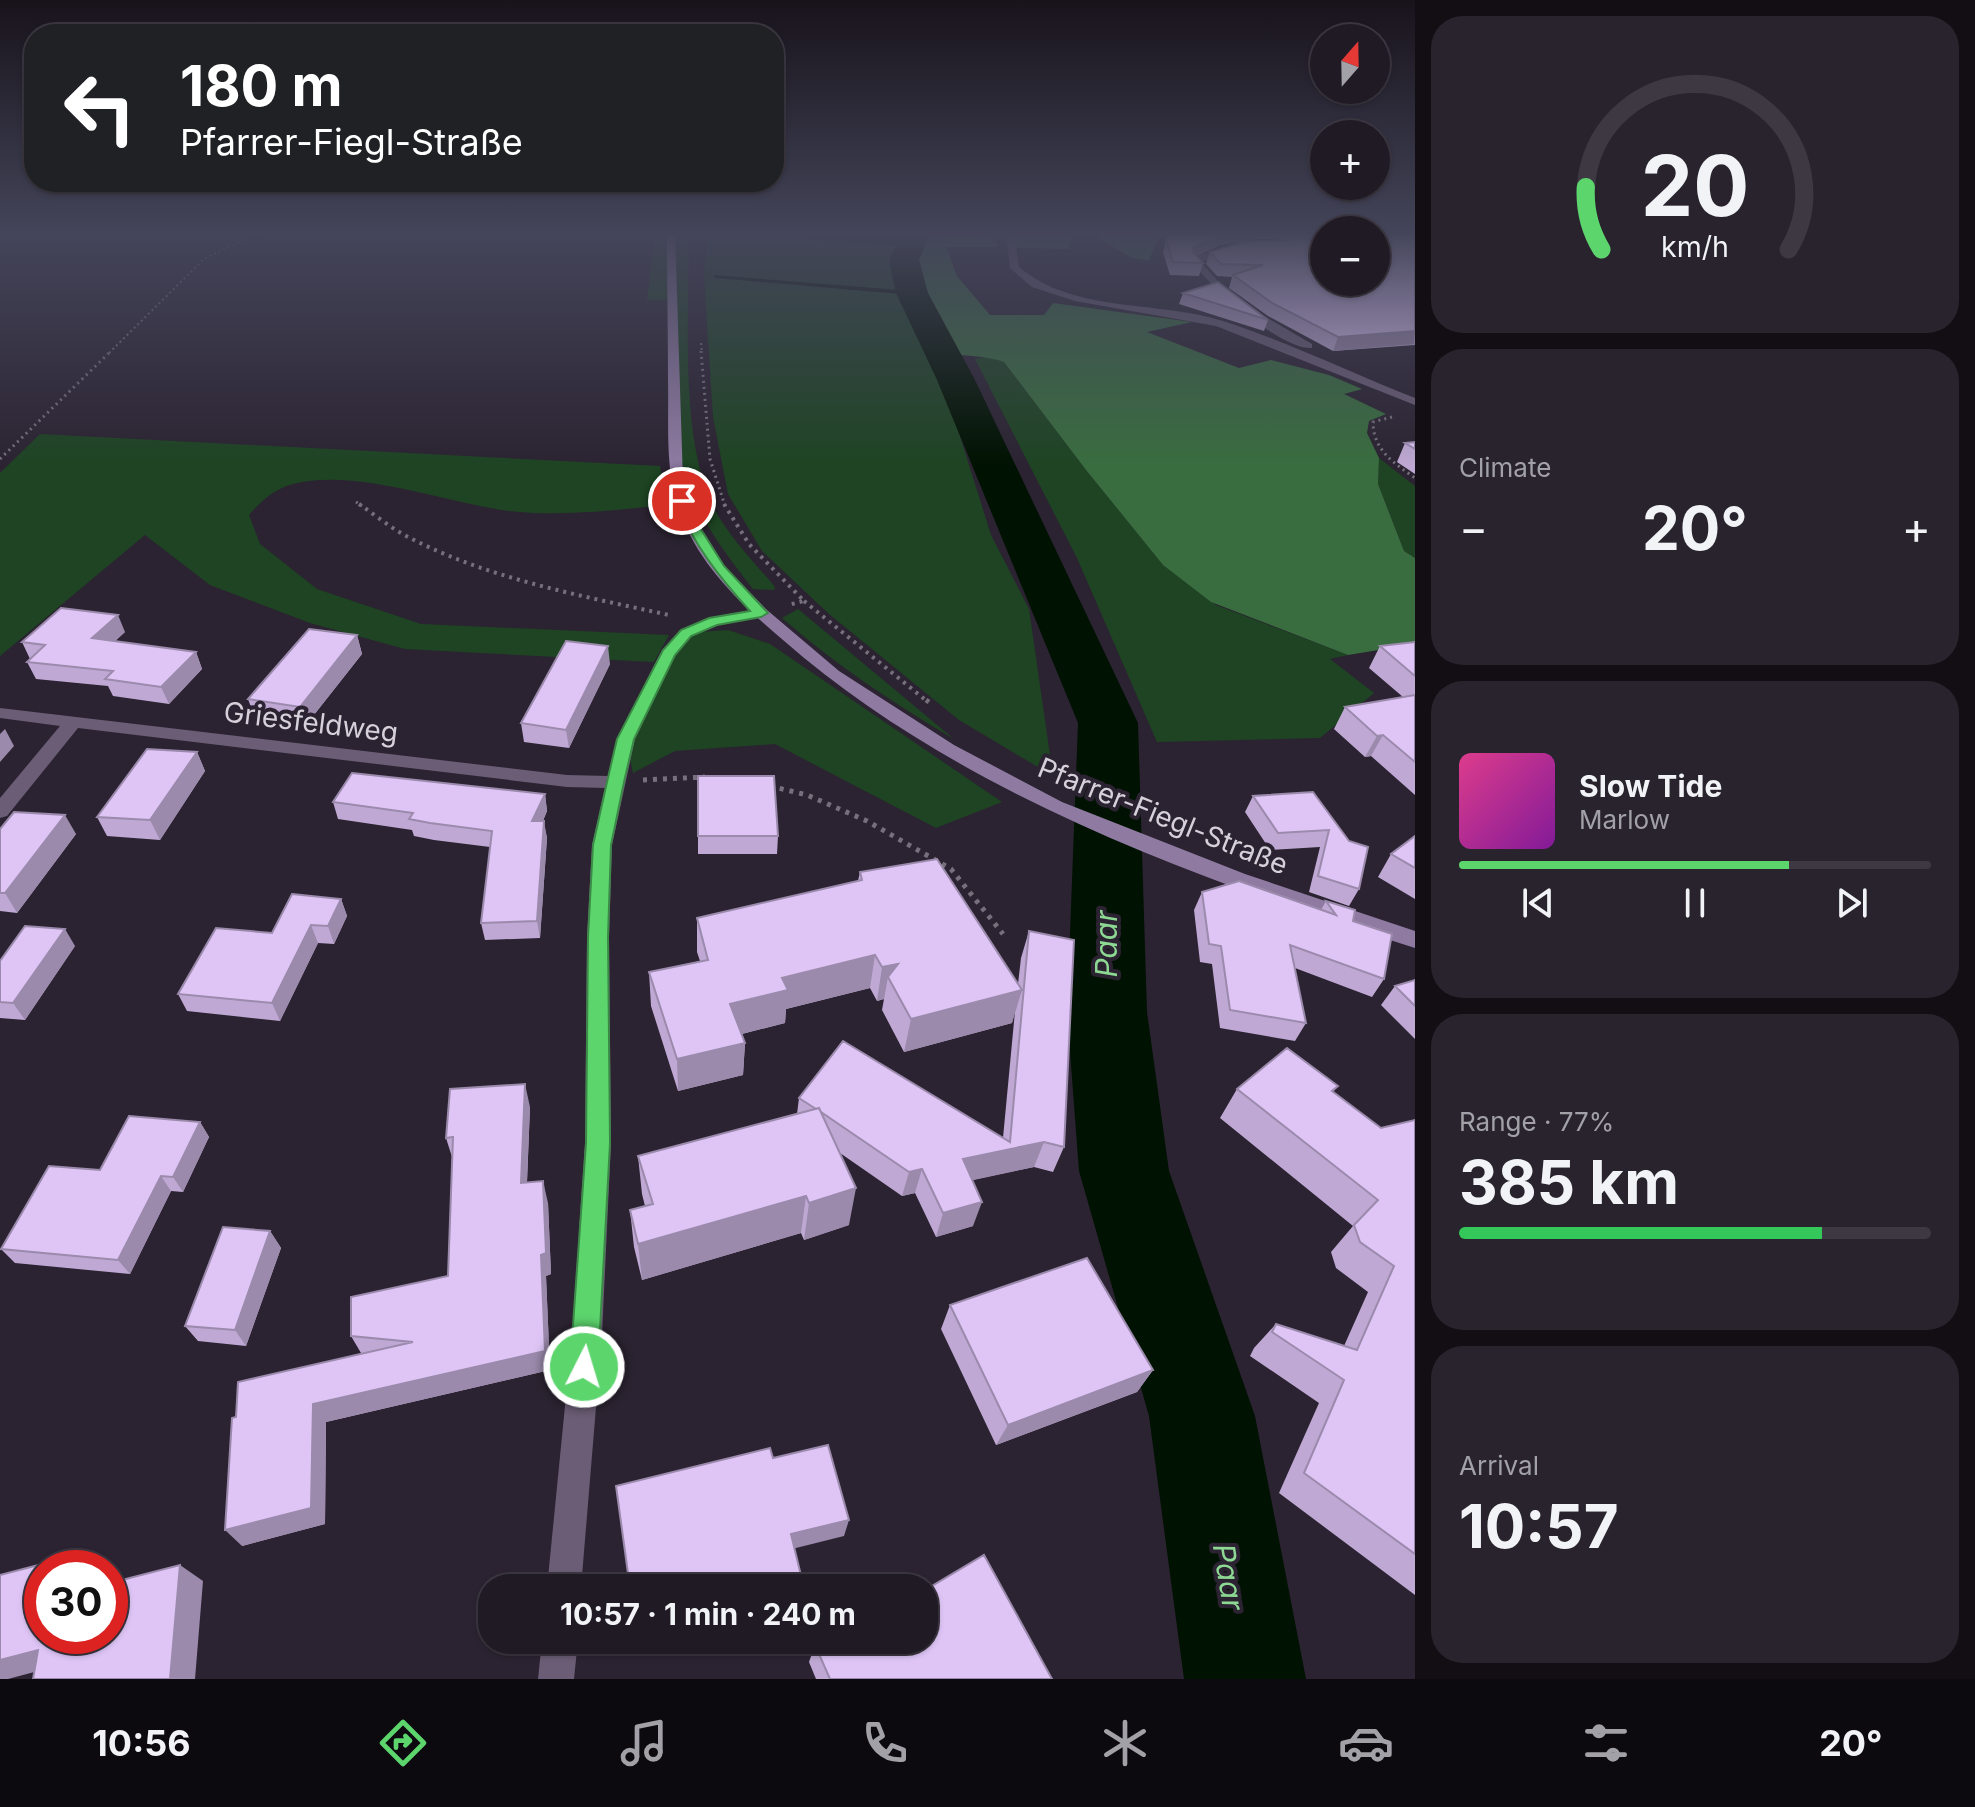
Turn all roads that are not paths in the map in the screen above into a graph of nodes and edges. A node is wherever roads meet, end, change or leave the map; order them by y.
1 (673, 310) edge
2 (1144, 310) edge
3 (1249, 310) edge
4 (1415, 401) edge
5 (761, 613) junction
6 (0, 713) edge
7 (73, 722) junction
8 (616, 782) junction
9 (0, 811) edge
10 (1415, 940) edge
11 (565, 1574) edge
12 (559, 1654) edge
13 (556, 1679) edge

1 - 5 main road, Pfarrer-Fiegl-Straße
2 - 4 street
3 - 4 street
5 - 8 street
5 - 10 main road, Pfarrer-Fiegl-Straße
6 - 7 street, Griesfeldweg
7 - 8 street, Griesfeldweg
7 - 9 street
8 - 11 street
12 - 13 street

